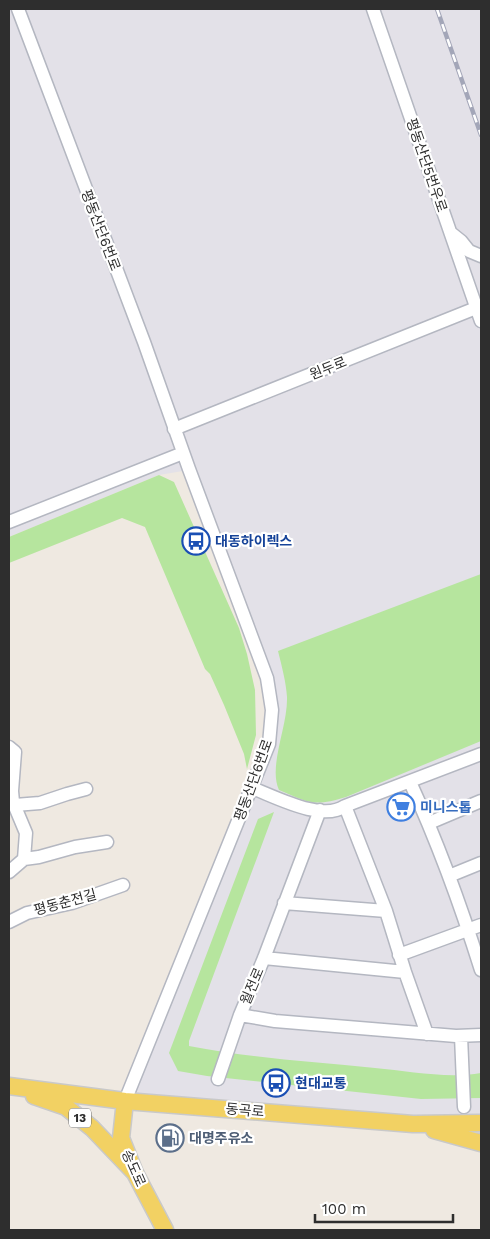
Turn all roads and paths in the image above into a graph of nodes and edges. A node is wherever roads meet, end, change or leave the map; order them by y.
1 (18, 9) edge
2 (373, 9) edge
3 (450, 233) junction
4 (481, 256) edge
5 (479, 307) edge
6 (481, 321) edge
7 (174, 430) junction
8 (183, 453) junction
9 (9, 522) edge
10 (9, 747) edge
11 (481, 754) edge
12 (410, 782) junction
13 (252, 788) junction
14 (86, 789) dead end
15 (481, 801) edge
16 (14, 805) junction
17 (345, 806) junction
18 (320, 810) junction
19 (429, 823) junction
20 (107, 842) dead end
21 (24, 859) junction
22 (481, 863) edge
23 (9, 872) edge
24 (449, 876) junction
25 (123, 885) dead end
26 (284, 903) junction
27 (386, 911) junction
28 (9, 922) edge
29 (481, 925) edge
30 (469, 930) junction
31 (400, 955) junction
32 (264, 958) junction
33 (481, 970) edge
34 (405, 972) junction
35 (240, 1015) junction
36 (427, 1034) junction
37 (481, 1035) edge
38 (462, 1036) junction
39 (218, 1079) dead end
40 (9, 1086) edge
41 (125, 1101) junction
42 (464, 1107) dead end
43 (481, 1123) edge
44 (413, 1124) junction
45 (481, 1143) edge
46 (135, 1173) junction
47 (165, 1230) edge

1 - 7 street, 평동산단6번로
2 - 3 street, 평동산단5번우로
3 - 4 street
3 - 5 street, 평동산단5번우로
5 - 6 street, 평동산단5번우로
5 - 7 street, 원두로
7 - 8 street, 평동산단6번로
8 - 9 street
8 - 13 street, 평동산단6번로
10 - 16 street
11 - 12 street
12 - 17 street
12 - 19 street
13 - 18 street
13 - 41 street, 평동산단6번로
14 - 16 street
15 - 19 street
16 - 21 street
17 - 18 street
17 - 27 street
18 - 26 street, 월전로
19 - 24 street
20 - 21 street
21 - 23 street
22 - 24 street
24 - 30 street
25 - 28 street, 평동춘전길
26 - 27 street
26 - 32 street, 월전로
27 - 31 street
29 - 30 street
30 - 31 street
30 - 33 street
31 - 34 street
32 - 34 street
32 - 35 street, 월전로
34 - 36 street
35 - 36 street, 월전로
35 - 39 street
36 - 38 street, 월전로
37 - 38 street, 월전로
38 - 42 street
40 - 41 main road, 동곡로 / 13
40 - 46 main road, 13
41 - 44 main road, 동곡로
41 - 46 main road, 송도로 / 13
43 - 44 main road, 동곡로
44 - 45 main road
46 - 47 main road, 송도로 / 13

